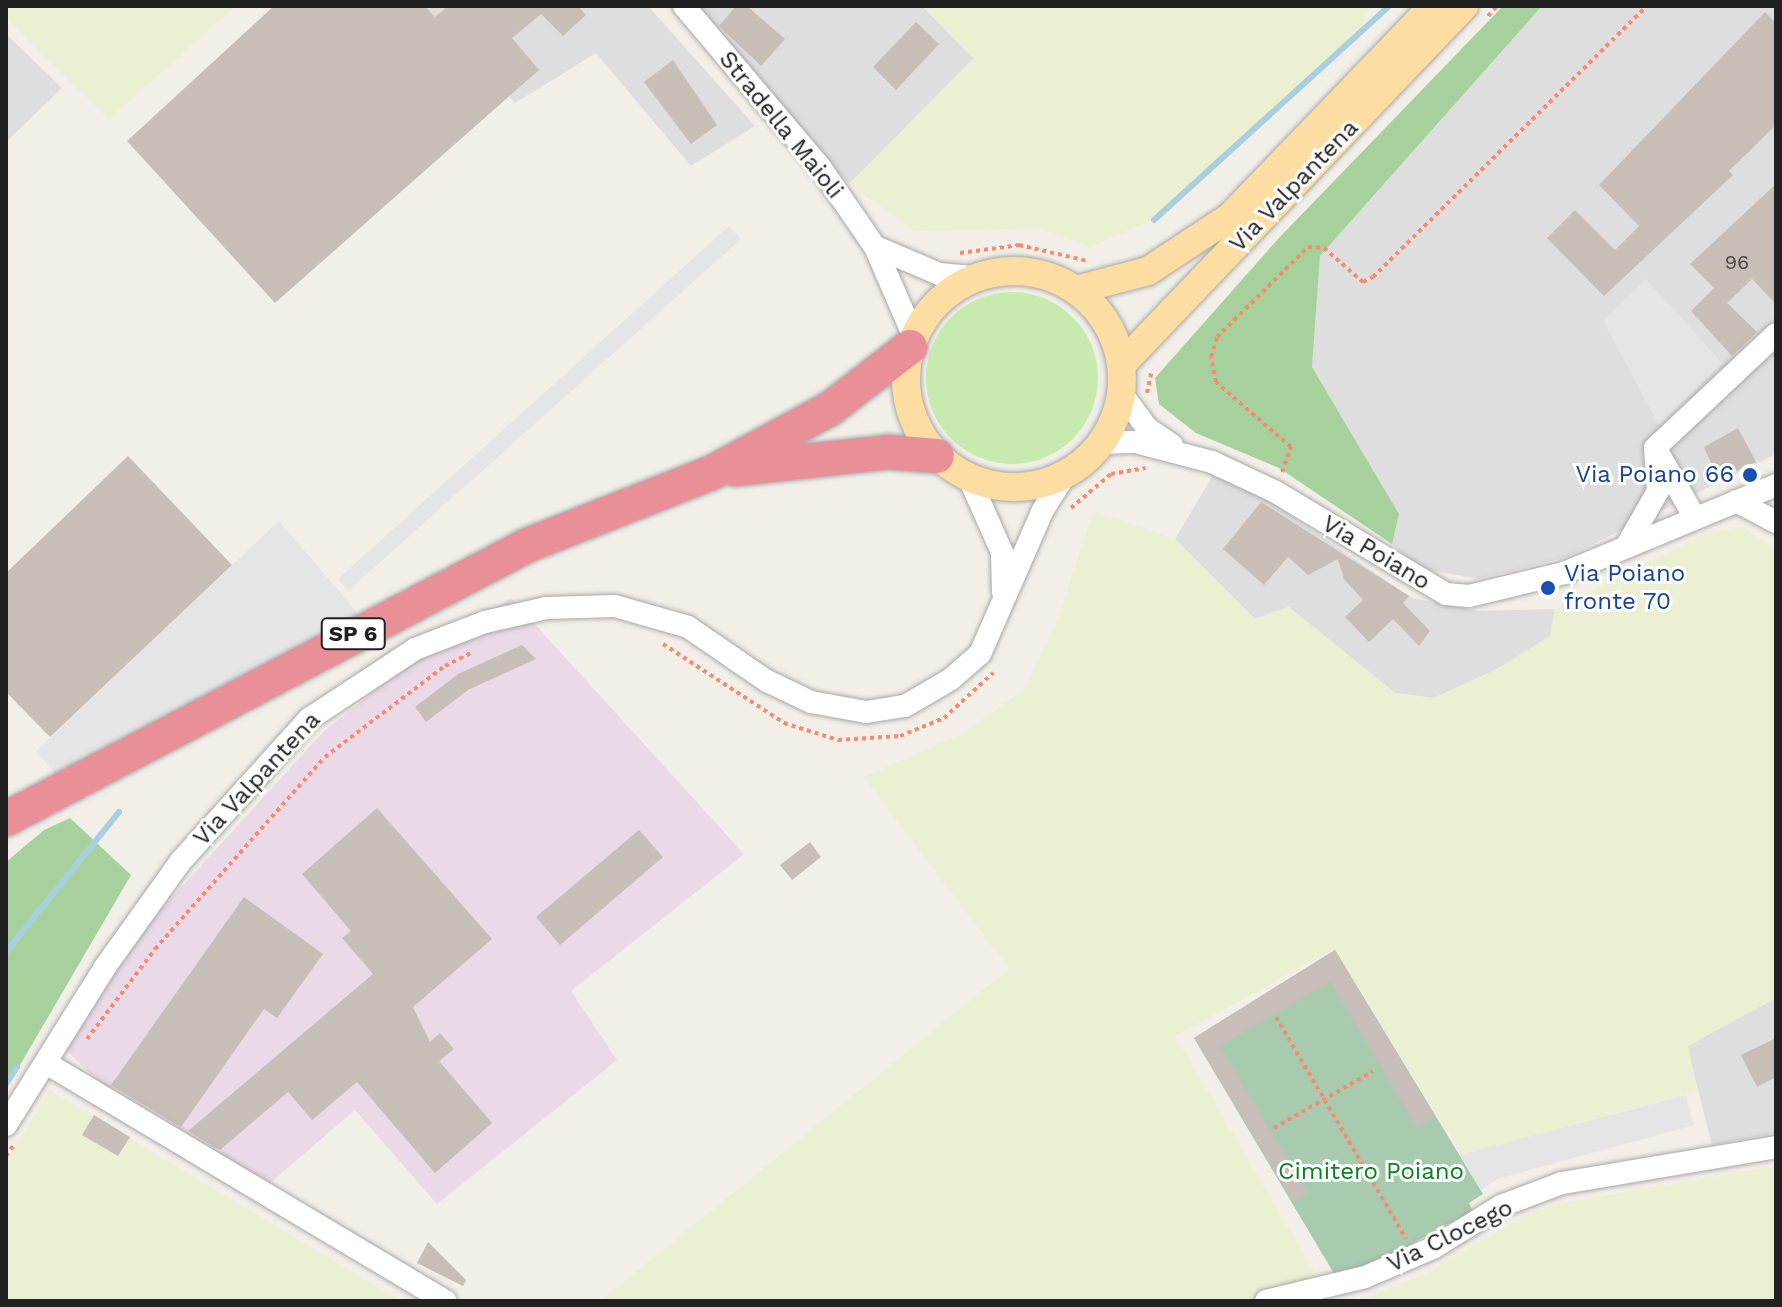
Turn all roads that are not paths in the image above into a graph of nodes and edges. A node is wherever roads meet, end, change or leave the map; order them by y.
1 (684, 6) edge
2 (1433, 6) edge
3 (1475, 12) edge
4 (875, 247) junction
5 (975, 277) junction
6 (1076, 290) junction
7 (1776, 334) edge
8 (912, 342) junction
9 (1122, 364) junction
10 (1122, 394) junction
11 (1103, 443) junction
12 (1655, 448) junction
13 (1180, 450) junction
14 (937, 456) junction
15 (711, 473) junction
16 (1064, 476) junction
17 (969, 478) junction
18 (1776, 485) edge
19 (1736, 501) junction
20 (1695, 518) junction
21 (1776, 522) edge
22 (1626, 547) junction
23 (1003, 597) junction
24 (6, 819) edge
25 (55, 1067) junction
26 (6, 1125) edge
27 (1776, 1147) edge
28 (446, 1301) edge
29 (1266, 1301) edge

1 - 4 street, Stradella Maioli
2 - 6 main road, Via Valpantena
3 - 9 main road, Via Valpantena
4 - 5 street
4 - 8 street, Stradella Maioli
5 - 6 main road, Via Valpantena
5 - 8 main road, Via Valpantena
6 - 9 main road, Via Valpantena
7 - 12 street
8 - 14 main road, Via Valpantena
8 - 15 highway, Via Valpantena
9 - 10 main road, Via Valpantena
10 - 11 main road, Via Valpantena
10 - 13 street, Via Poiano
11 - 13 street, Via Poiano
11 - 16 main road, Via Valpantena
12 - 20 street
12 - 22 street
13 - 22 street, Via Poiano
14 - 15 highway, Via Valpantena
14 - 17 main road, Via Valpantena
15 - 24 highway, SP 6
16 - 17 main road, Via Valpantena
16 - 23 street, Via Valpantena
17 - 23 street, Via Valpantena
18 - 19 street, Via Poiano
19 - 20 street, Via Poiano
19 - 21 street
20 - 22 street, Via Poiano
23 - 25 street, Via Valpantena
25 - 26 street, Via Valpantena
25 - 28 street
27 - 29 street, Via Clocego

